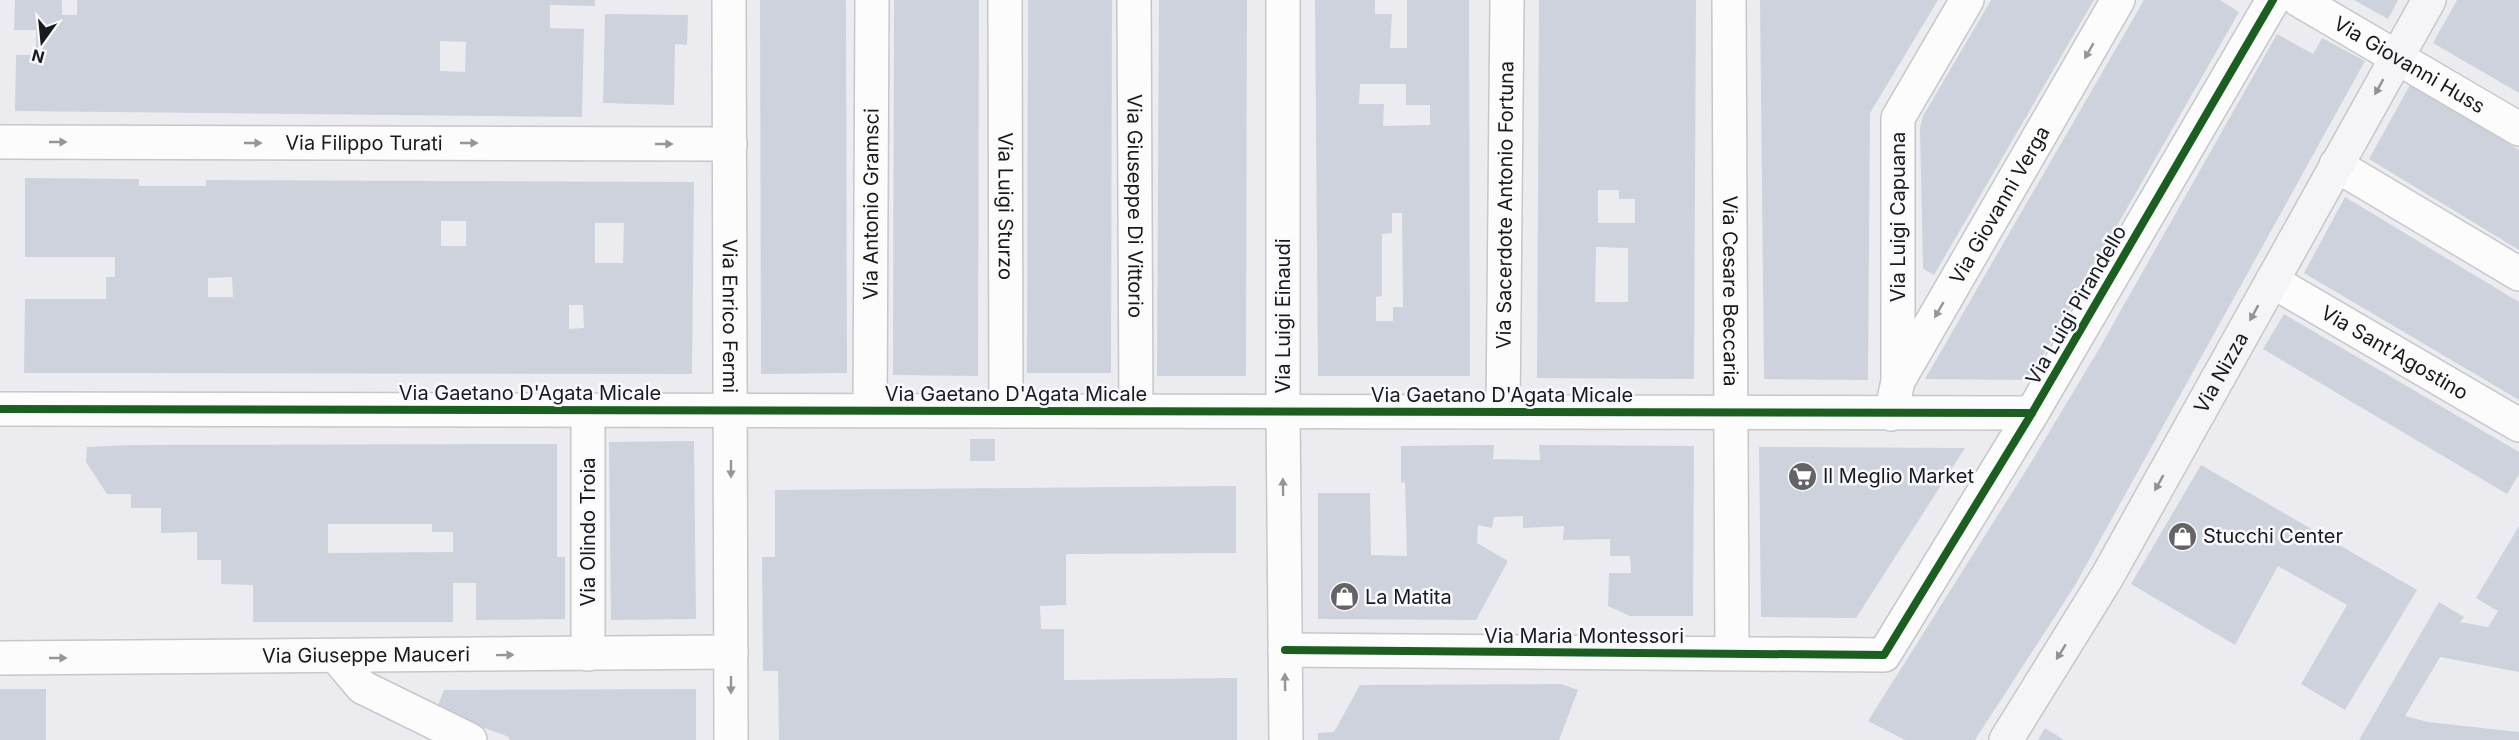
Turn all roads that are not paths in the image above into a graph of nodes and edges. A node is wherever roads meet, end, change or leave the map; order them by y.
1 (729, 0) edge
2 (873, 0) edge
3 (1005, 0) edge
4 (1134, 0) edge
5 (1283, 0) edge
6 (1507, 0) edge
7 (1729, 0) edge
8 (1967, 0) edge
9 (2118, 0) edge
10 (2273, 0) edge
11 (2299, 0) edge
12 (2429, 0) edge
13 (2396, 57) junction
14 (2519, 129) edge
15 (0, 142) edge
16 (730, 144) junction
17 (2336, 165) junction
18 (2519, 274) edge
19 (2272, 281) junction
20 (1898, 381) junction
21 (0, 409) edge
22 (588, 410) junction
23 (731, 410) junction
24 (870, 410) junction
25 (1006, 411) junction
26 (1136, 411) junction
27 (1282, 411) junction
28 (1503, 411) junction
29 (1732, 412) junction
30 (2032, 413) junction
31 (1891, 414) junction
32 (2519, 425) edge
33 (1285, 650) junction
34 (731, 652) junction
35 (1732, 653) junction
36 (588, 654) junction
37 (1884, 655) joint
38 (336, 656) junction
39 (0, 658) edge
40 (470, 740) edge
41 (731, 740) edge
42 (1286, 740) edge
43 (2006, 740) edge

1 - 16 street, Via Enrico Fermi
2 - 24 street, Via Antonio Gramsci
3 - 25 street, Via Luigi Sturzo
4 - 26 street, Via Giuseppe Di Vittorio
5 - 27 street, Via Luigi Einaudi
6 - 28 street, Via Sacerdote Antonio Fortuna
7 - 29 street, Via Cesare Beccaria
8 - 20 street, Via Luigi Capuana
9 -> 20 street, Via Giovanni Verga
10 - 30 street, Via Luigi Pirandello
11 - 13 street, Via Giovanni Huss
12 - 13 street, Via Nizza
13 - 14 street, Via Giovanni Huss
13 -> 17 street, Via Nizza
15 -> 16 street, Via Filippo Turati
16 - 23 street, Via Enrico Fermi
17 - 18 street
17 - 19 street, Via Nizza
19 - 32 street, Via Sant'Agostino
19 -> 43 street, Via Nizza
20 - 31 street, Via Giovanni Verga
21 - 22 street, Via Gaetano D'Agata Micale
22 - 23 street, Via Gaetano D'Agata Micale
22 - 36 street, Via Olindo Troia
23 - 24 street, Via Gaetano D'Agata Micale
23 -> 34 street, Via Enrico Fermi
24 - 25 street, Via Gaetano D'Agata Micale
25 - 26 street, Via Gaetano D'Agata Micale
26 - 27 street, Via Gaetano D'Agata Micale
27 - 28 street, Via Gaetano D'Agata Micale
33 -> 27 street, Via Luigi Einaudi
28 - 29 street, Via Gaetano D'Agata Micale
29 - 31 street, Via Gaetano D'Agata Micale
29 - 35 street, Via Cesare Beccaria
30 - 31 street, Via Gaetano D'Agata Micale
30 - 37 street, Via Luigi Pirandello
33 - 35 street, Via Maria Montessori
42 -> 33 street, Via Luigi Einaudi
34 - 36 street, Via Giuseppe Mauceri
34 -> 41 street, Via Enrico Fermi
35 - 37 street, Via Maria Montessori
38 -> 36 street, Via Giuseppe Mauceri
39 -> 38 street, Via Giuseppe Mauceri
38 - 40 street

